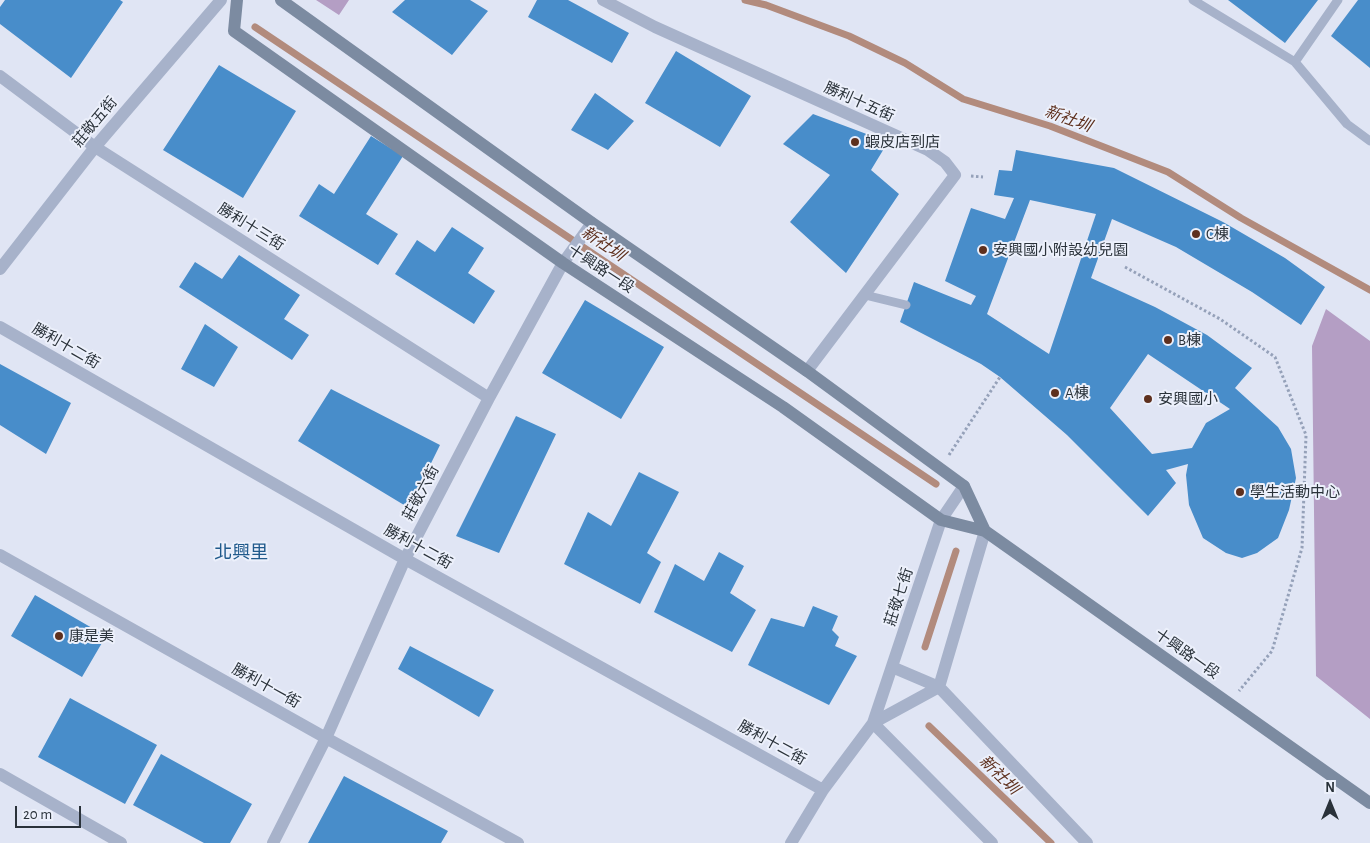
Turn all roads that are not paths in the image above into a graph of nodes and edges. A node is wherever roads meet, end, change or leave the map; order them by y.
1 (221, 0) edge
2 (237, 0) edge
3 (280, 0) edge
4 (603, 0) edge
5 (1193, 0) edge
6 (1338, 0) edge
7 (1295, 62) junction
8 (0, 76) edge
9 (1370, 142) edge
10 (95, 147) junction
11 (592, 223) junction
12 (563, 263) junction
13 (0, 269) edge
14 (864, 295) junction
15 (906, 305) dead end
16 (0, 326) edge
17 (808, 371) junction
18 (489, 398) junction
19 (964, 486) junction
20 (940, 520) junction
21 (985, 531) junction
22 (0, 555) edge
23 (405, 559) junction
24 (892, 667) junction
25 (938, 687) junction
26 (874, 723) junction
27 (326, 738) junction
28 (0, 774) edge
29 (823, 790) junction
30 (1370, 803) edge
31 (121, 843) edge
32 (273, 843) edge
33 (518, 843) edge
34 (792, 843) edge
35 (992, 843) edge
36 (1087, 843) edge

1 - 10 street, 莊敬五街
2 - 12 street, 十興路一段
3 - 11 street, 十興路一段
4 - 14 street, 勝利十五街
5 - 7 lane
6 - 7 lane
7 - 9 lane
8 - 10 street, 勝利十三街
10 - 13 street, 莊敬五街
10 - 18 street, 勝利十三街
11 - 12 street, 莊敬六街
11 - 17 street, 十興路一段
12 - 18 street, 莊敬六街
12 - 20 street, 十興路一段
14 - 15 lane
14 - 17 street, 勝利十五街
16 - 23 street, 勝利十二街
17 - 19 street, 十興路一段
18 - 23 street, 莊敬六街
19 - 20 street, 莊敬七街
19 - 21 street, 十興路一段
20 - 21 street, 十興路一段
20 - 24 street, 莊敬七街
21 - 25 street
21 - 30 street, 十興路一段
22 - 27 street, 勝利十一街
23 - 27 street, 莊敬六街
23 - 29 street, 勝利十二街
24 - 25 street
24 - 26 street, 莊敬七街
25 - 26 street, 莊敬七街
25 - 36 street
26 - 29 street, 莊敬七街
26 - 35 street
27 - 32 street, 莊敬六街
27 - 33 street, 勝利十一街
28 - 31 street
29 - 34 street, 莊敬七街

